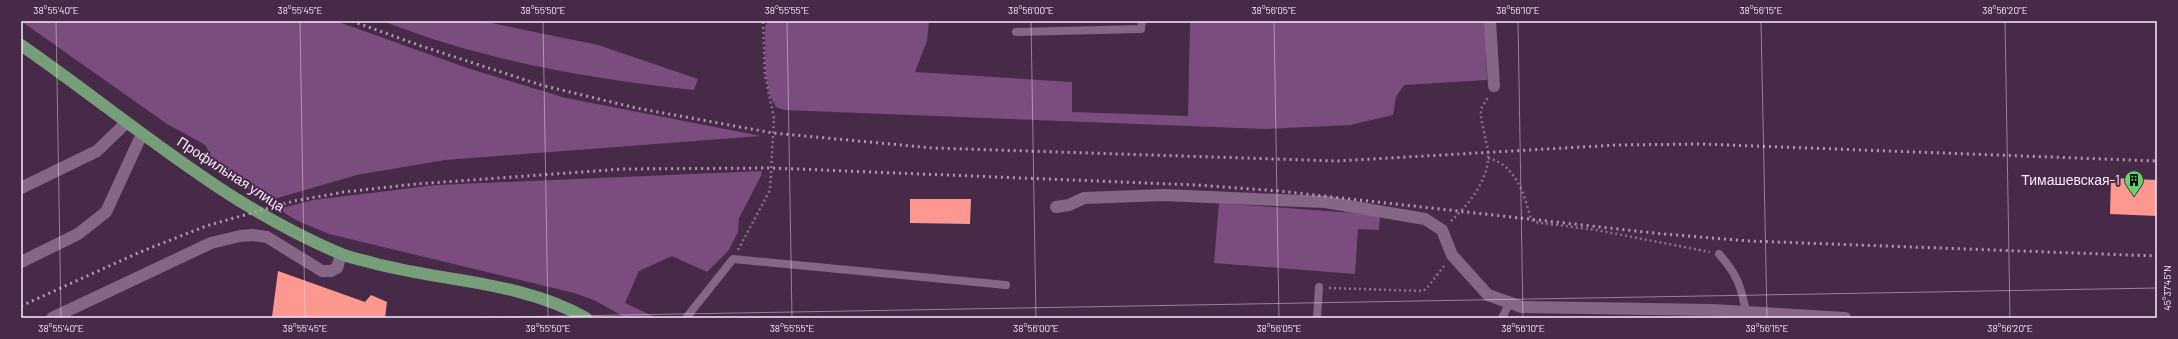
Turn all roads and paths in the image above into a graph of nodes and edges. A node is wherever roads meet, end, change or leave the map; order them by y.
1 (763, 21) edge
2 (1142, 21) edge
3 (1490, 21) edge
4 (1016, 32) dead end
5 (21, 46) edge
6 (1494, 86) joint
7 (126, 123) junction
8 (142, 134) junction
9 (1488, 158) junction
10 (21, 188) edge
11 (1056, 207) dead end
12 (1442, 230) junction
13 (341, 254) junction
14 (1719, 254) joint
15 (1452, 256) junction
16 (733, 258) junction
17 (21, 262) edge
18 (1006, 284) dead end
19 (1319, 287) joint
20 (1509, 304) junction
21 (1746, 312) junction
22 (52, 318) edge
23 (586, 318) edge
24 (686, 318) edge
25 (1317, 318) edge
26 (1502, 318) edge
27 (1846, 318) edge

1 - 16 path
2 - 4 lane
3 - 6 street
5 - 7 main road, Профильная улица
6 - 9 path
7 - 8 main road, Профильная улица
7 - 10 street
8 - 13 main road, Профильная улица
8 - 17 street
9 - 12 path
9 - 14 path
11 - 12 street
12 - 15 street
13 - 22 street
13 - 23 main road, Профильная улица
14 - 21 lane
15 - 19 path
15 - 20 street
16 - 18 lane
16 - 24 lane
19 - 25 lane
20 - 21 street
20 - 26 lane
21 - 27 street

